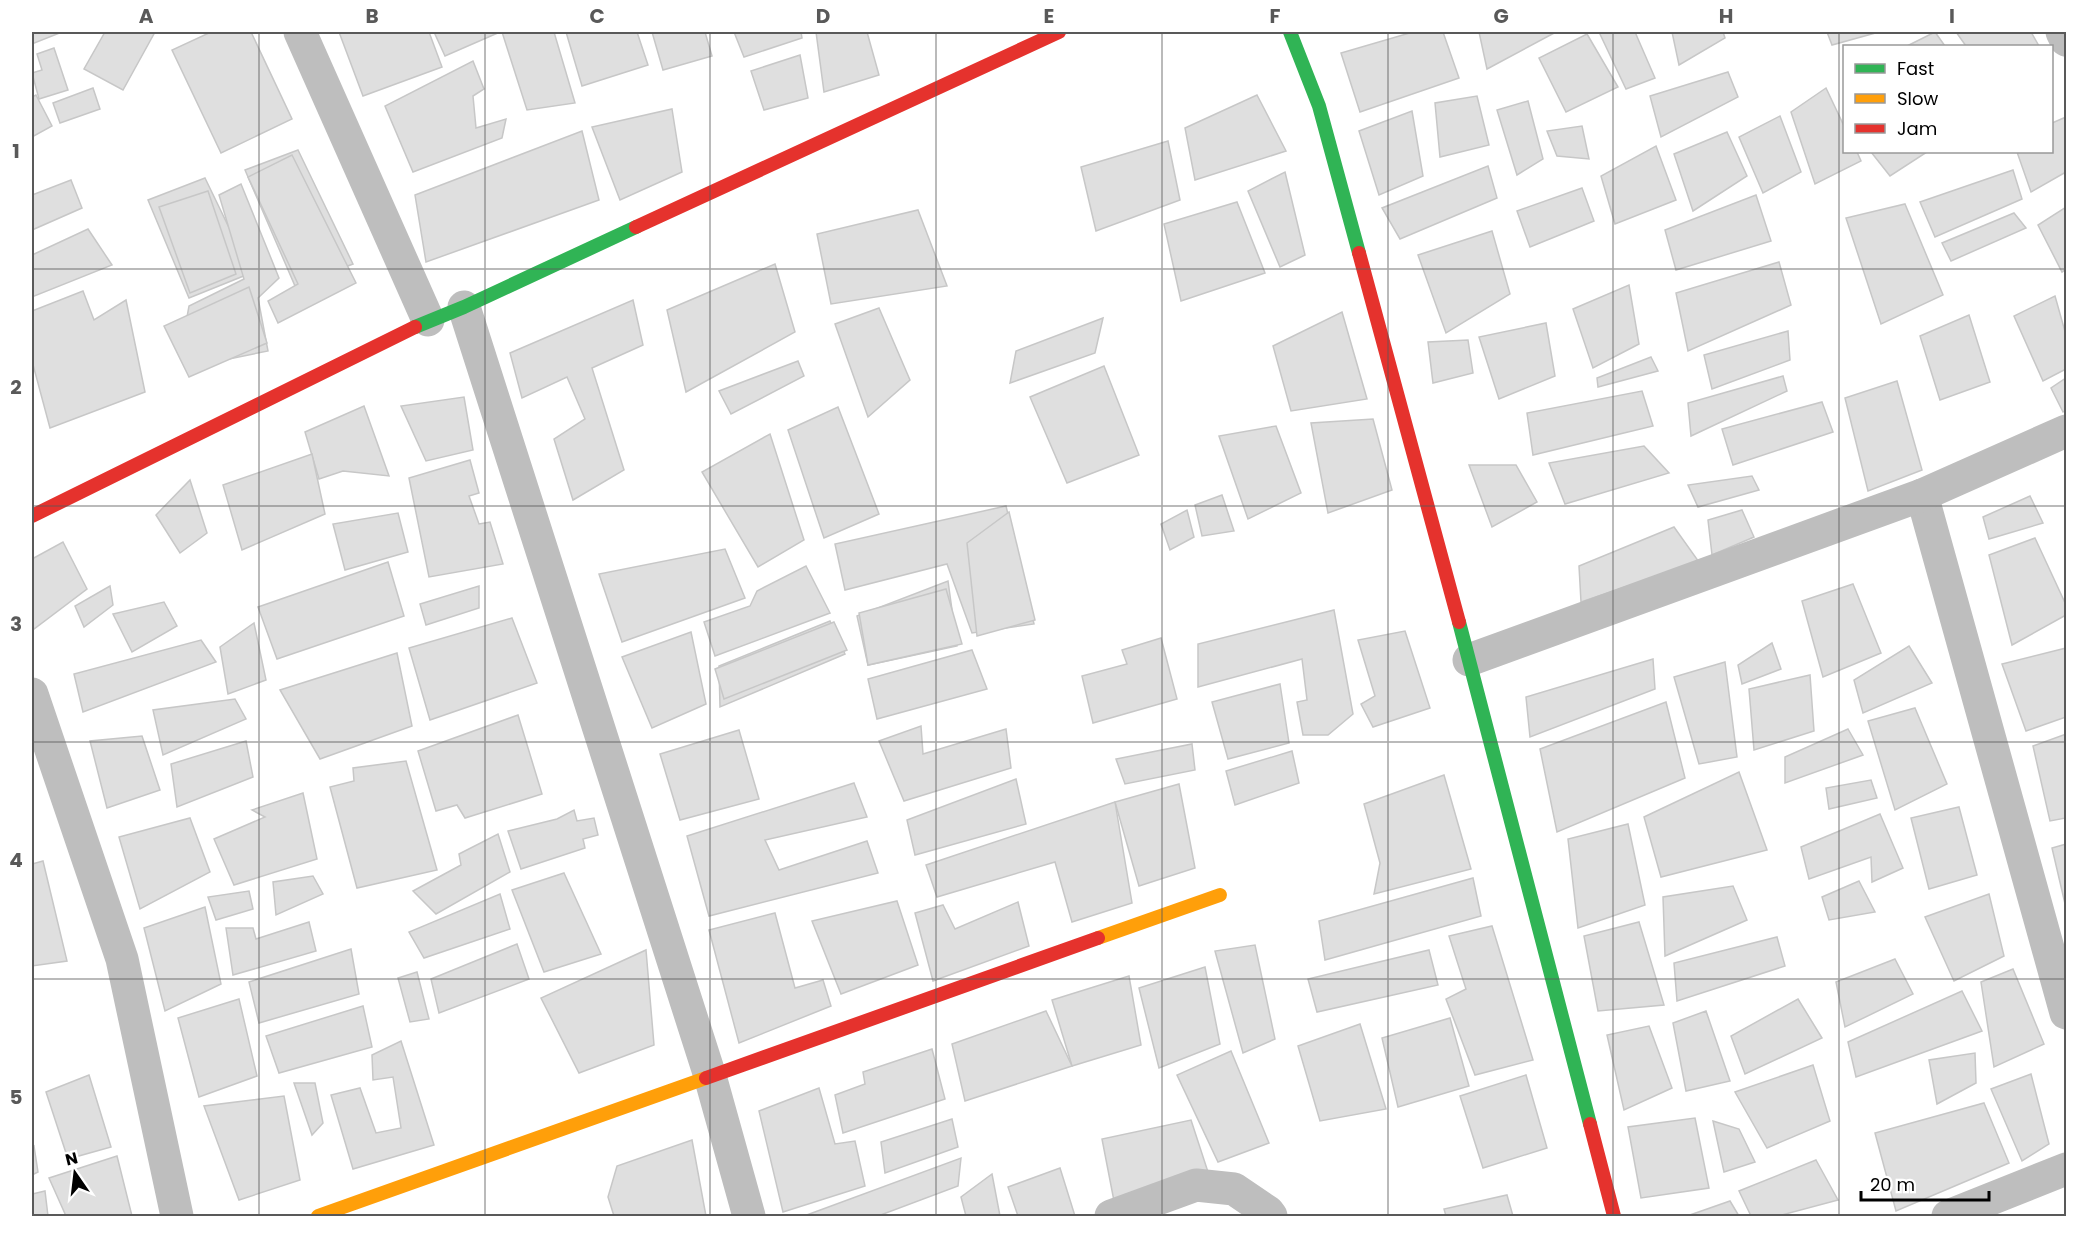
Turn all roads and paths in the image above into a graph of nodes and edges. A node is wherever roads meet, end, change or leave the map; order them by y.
1 (300, 32) edge
2 (1059, 32) edge
3 (1290, 32) edge
4 (2062, 32) edge
5 (2067, 40) edge
6 (464, 307) junction
7 (428, 320) junction
8 (2067, 431) edge
9 (1922, 495) junction
10 (32, 516) edge
11 (1469, 660) junction
12 (32, 694) edge
13 (1220, 895) dead end
14 (2067, 1013) edge
15 (710, 1076) junction
16 (2067, 1169) edge
17 (177, 1216) edge
18 (318, 1216) edge
19 (749, 1216) edge
20 (1111, 1216) edge
21 (1271, 1216) edge
22 (1614, 1216) edge
23 (1948, 1216) edge

1 - 7 street
2 - 6 street
3 - 11 street
4 - 5 street
6 - 7 street
6 - 15 street
7 - 10 street
8 - 9 street
9 - 11 street
9 - 14 street
11 - 22 street
12 - 17 street
13 - 15 street
15 - 18 street
15 - 19 street
16 - 23 street
20 - 21 street

